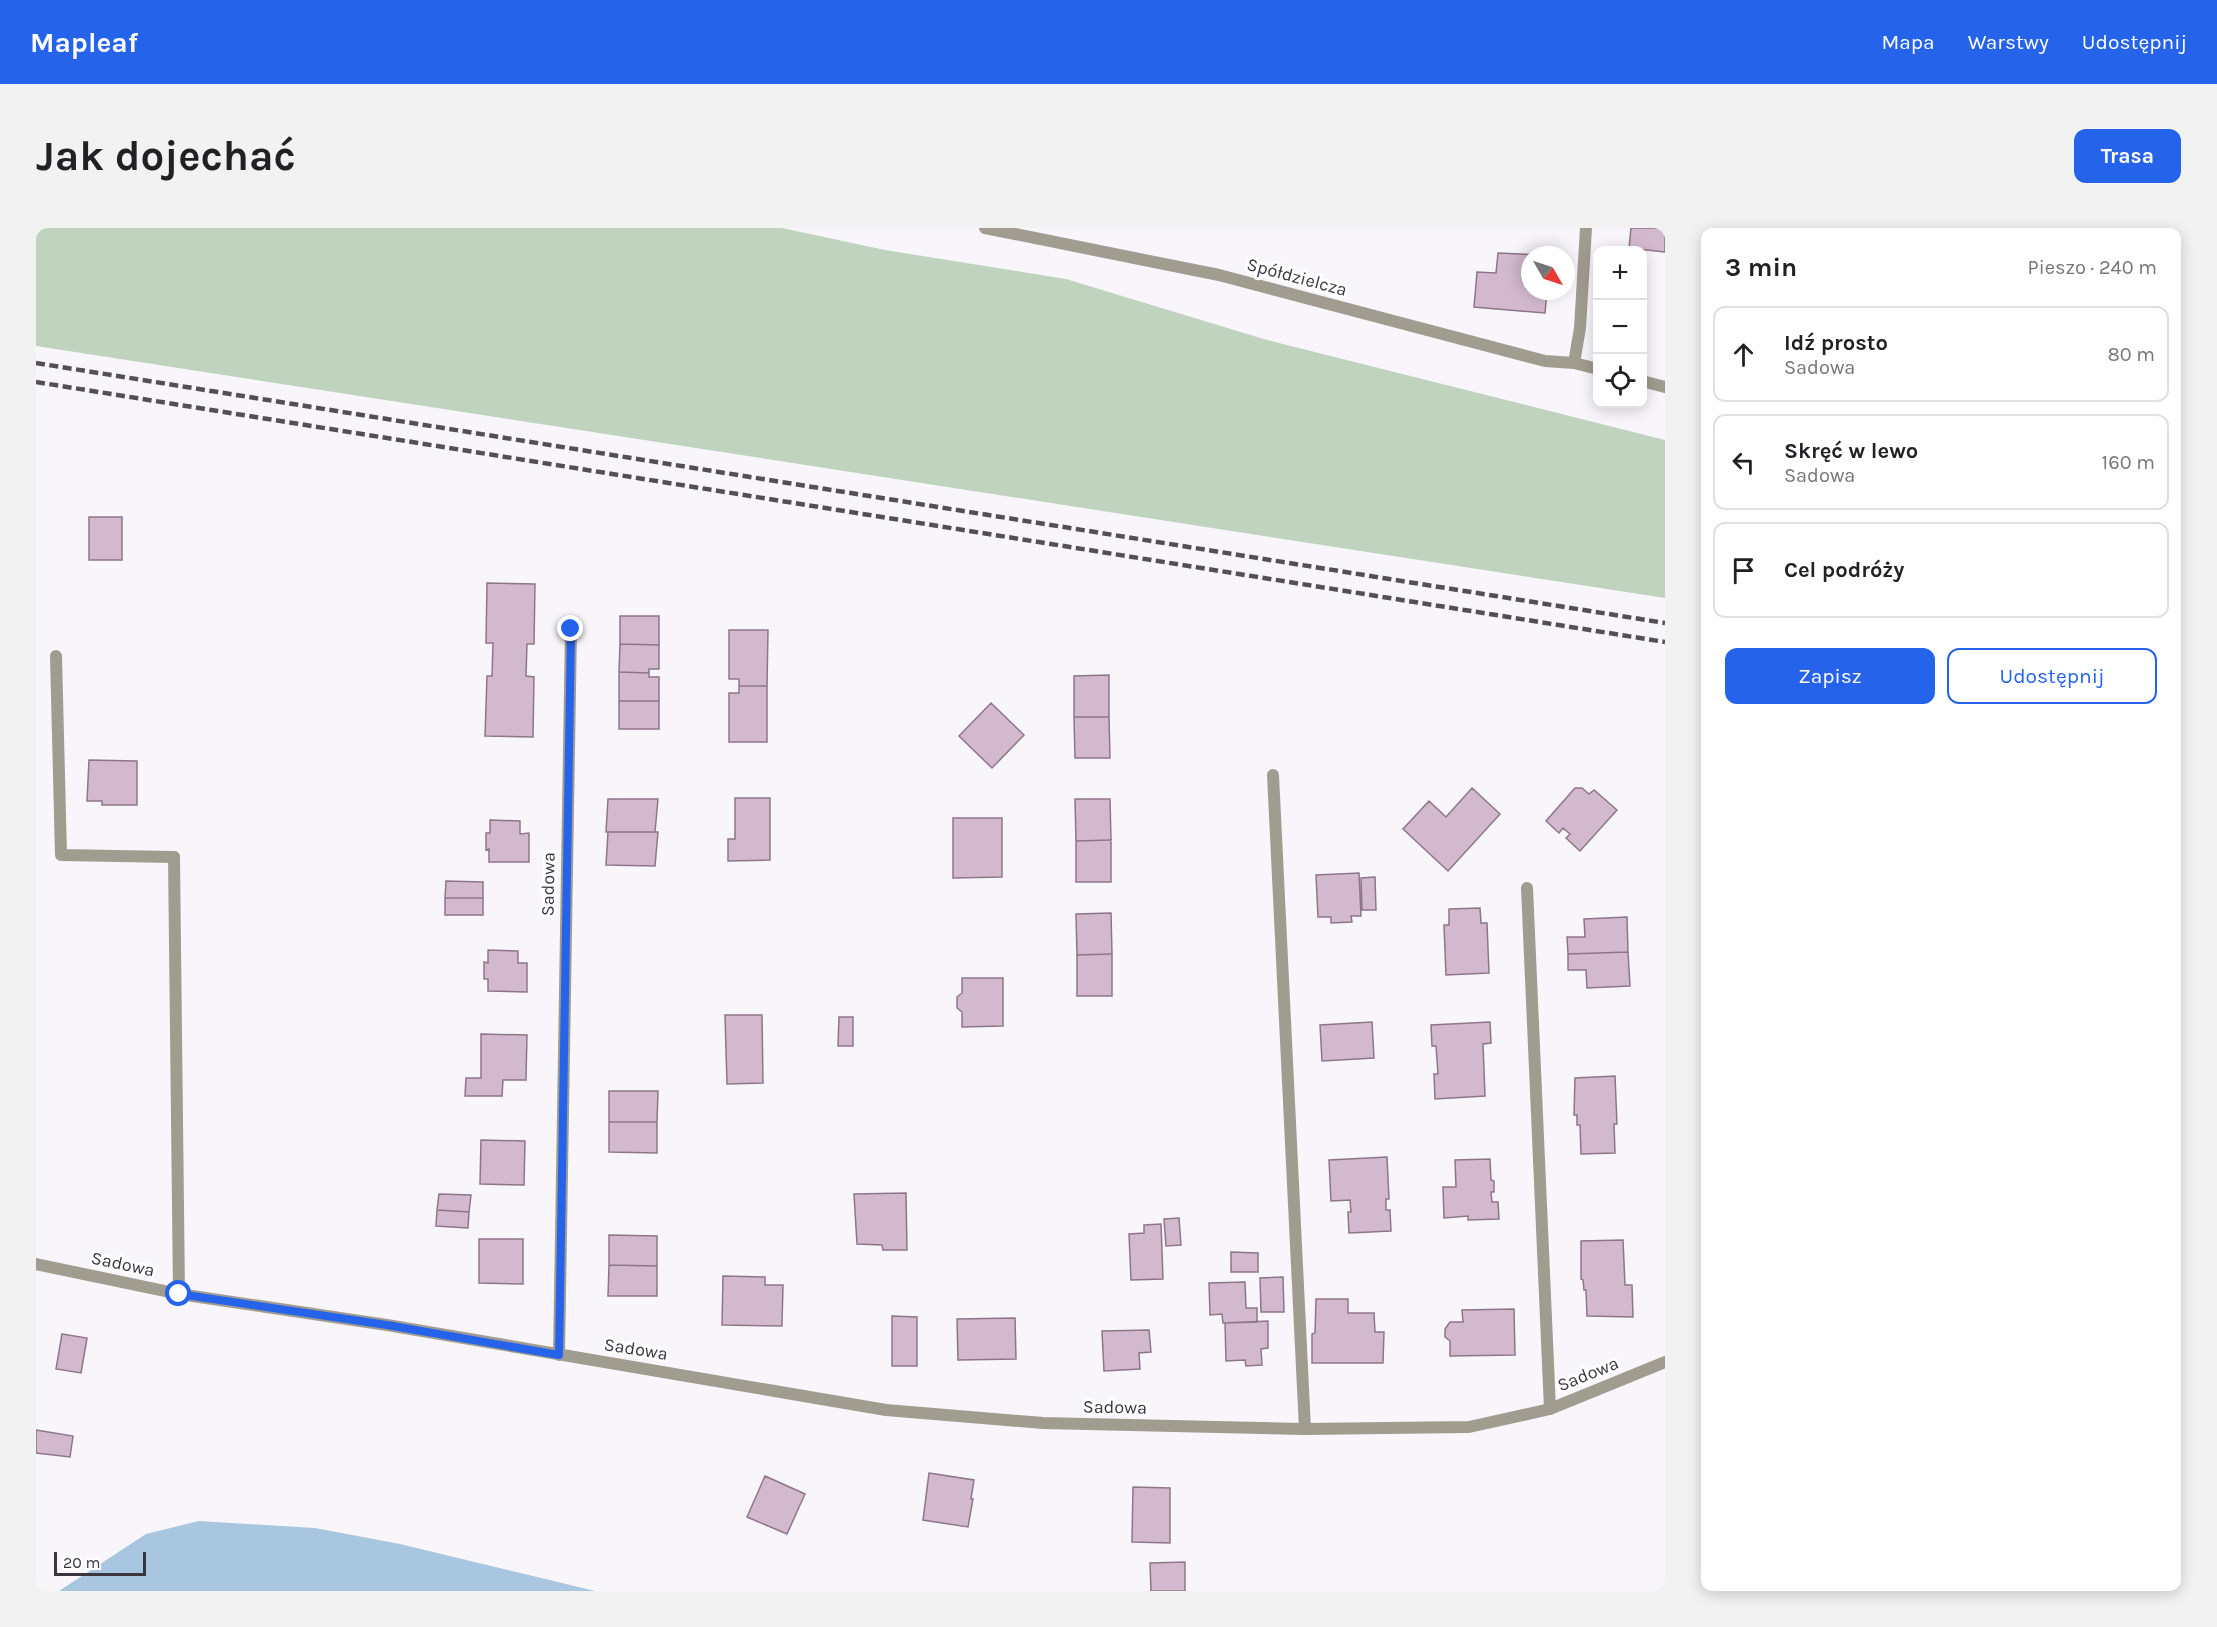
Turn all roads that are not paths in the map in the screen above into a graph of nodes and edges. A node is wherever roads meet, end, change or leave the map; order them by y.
1 (985, 228) edge
2 (1586, 228) edge
3 (1574, 363) junction
4 (1593, 368) edge
5 (1647, 382) edge
6 (1665, 387) edge
7 (571, 629) dead end
8 (56, 656) dead end
9 (1273, 775) dead end
10 (1527, 888) dead end
11 (36, 1264) edge
12 (179, 1294) junction
13 (559, 1355) junction
14 (1665, 1362) edge
15 (1550, 1409) junction
16 (1305, 1429) junction

1 - 3 street, Spółdzielcza
2 - 3 street
3 - 4 street, Spółdzielcza
5 - 6 street
7 - 13 street, Sadowa
8 - 12 street
9 - 16 street
10 - 15 street
11 - 12 street, Sadowa
12 - 13 street, Sadowa
13 - 16 street, Sadowa
14 - 15 street, Sadowa
15 - 16 street, Sadowa

